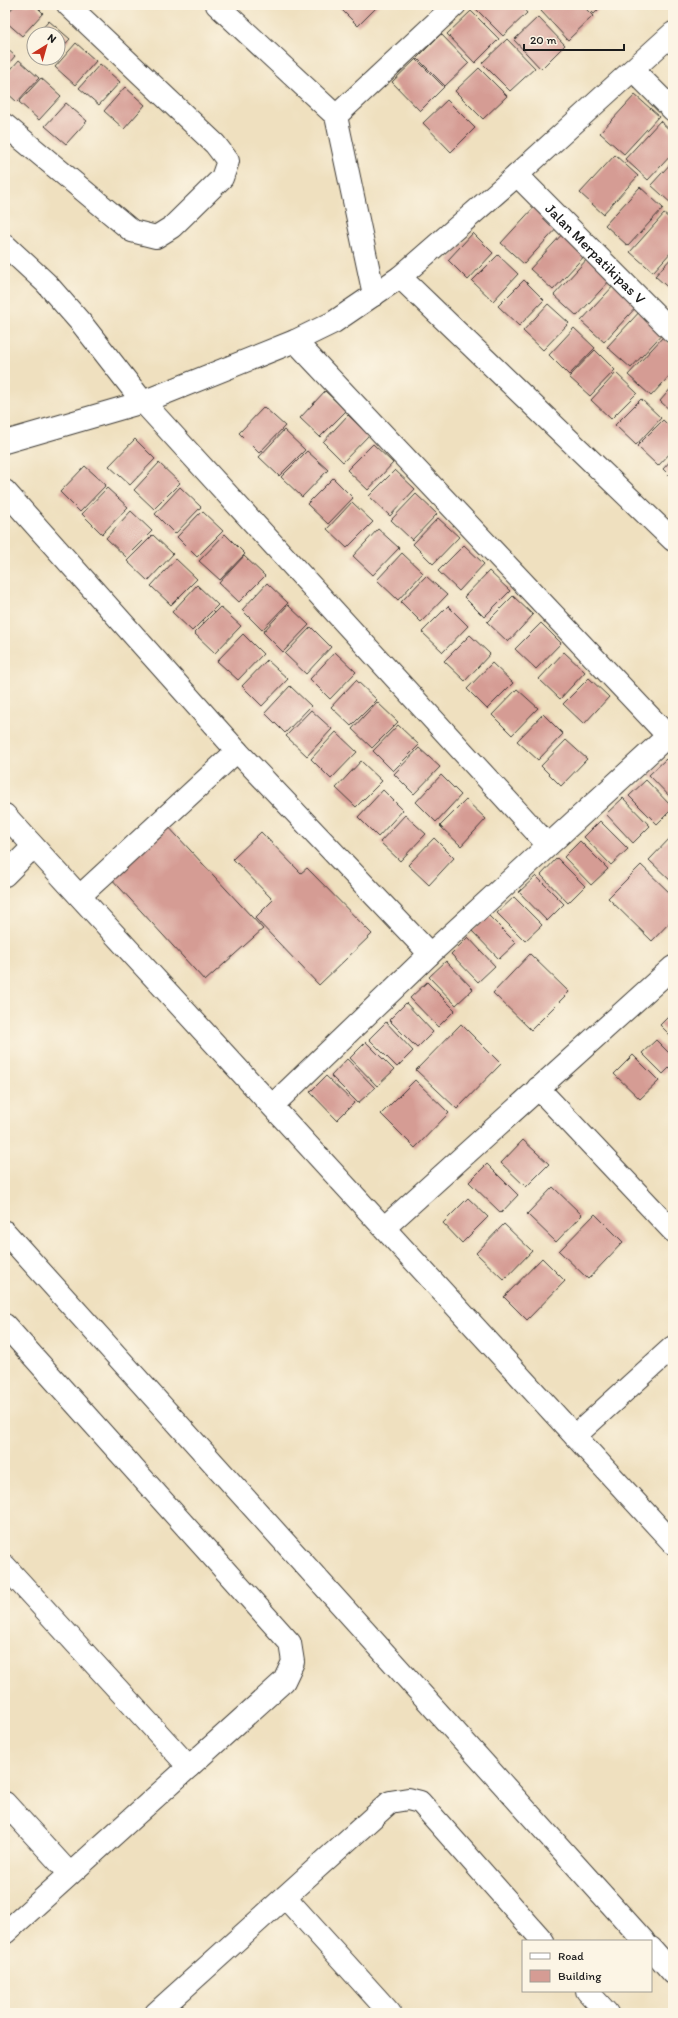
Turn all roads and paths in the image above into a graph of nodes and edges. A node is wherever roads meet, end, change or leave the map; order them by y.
1 (68, 5) edge
2 (217, 5) edge
3 (455, 5) edge
4 (673, 33) edge
5 (633, 70) junction
6 (673, 110) edge
7 (336, 116) junction
8 (5, 125) edge
9 (517, 175) junction
10 (5, 245) edge
11 (400, 277) junction
12 (374, 295) junction
13 (673, 332) edge
14 (296, 341) junction
15 (143, 402) junction
16 (5, 442) edge
17 (5, 491) edge
18 (673, 540) edge
19 (670, 734) edge
20 (237, 751) junction
21 (5, 814) edge
22 (548, 845) junction
23 (33, 847) junction
24 (5, 875) edge
25 (80, 896) junction
26 (430, 954) junction
27 (673, 967) edge
28 (538, 1088) junction
29 (273, 1105) junction
30 (385, 1227) junction
31 (673, 1230) edge
32 (5, 1232) edge
33 (5, 1325) edge
34 (673, 1347) edge
35 (575, 1436) junction
36 (673, 1543) edge
37 (5, 1566) edge
38 (188, 1767) junction
39 (5, 1803) edge
40 (70, 1874) junction
41 (285, 1897) junction
42 (5, 1933) edge
43 (542, 1940) edge
44 (643, 1940) edge
45 (652, 1949) edge
46 (673, 1973) edge
47 (588, 1992) edge
48 (165, 2010) edge
49 (390, 2013) edge
50 (607, 2013) edge

1 - 8 street
2 - 7 street
3 - 7 street
4 - 5 street
5 - 6 street
5 - 9 street
7 - 12 street
9 - 11 street
9 - 13 street, Jalan Merpatikipas V
10 - 15 street
11 - 12 street
11 - 18 street
12 - 14 street
14 - 15 street
14 - 19 street
15 - 16 street
15 - 22 street
17 - 20 street
19 - 22 street
20 - 25 street
20 - 26 street
21 - 23 street
22 - 26 street
23 - 24 street
23 - 25 street
25 - 29 street
26 - 29 street
27 - 28 street
28 - 30 street
28 - 31 street
29 - 30 street
30 - 35 street
32 - 44 street
33 - 38 street
34 - 35 street
35 - 36 street
37 - 38 street
38 - 40 street
39 - 40 street
40 - 42 street
41 - 43 street
41 - 48 street
41 - 49 street
45 - 46 street
47 - 50 street

